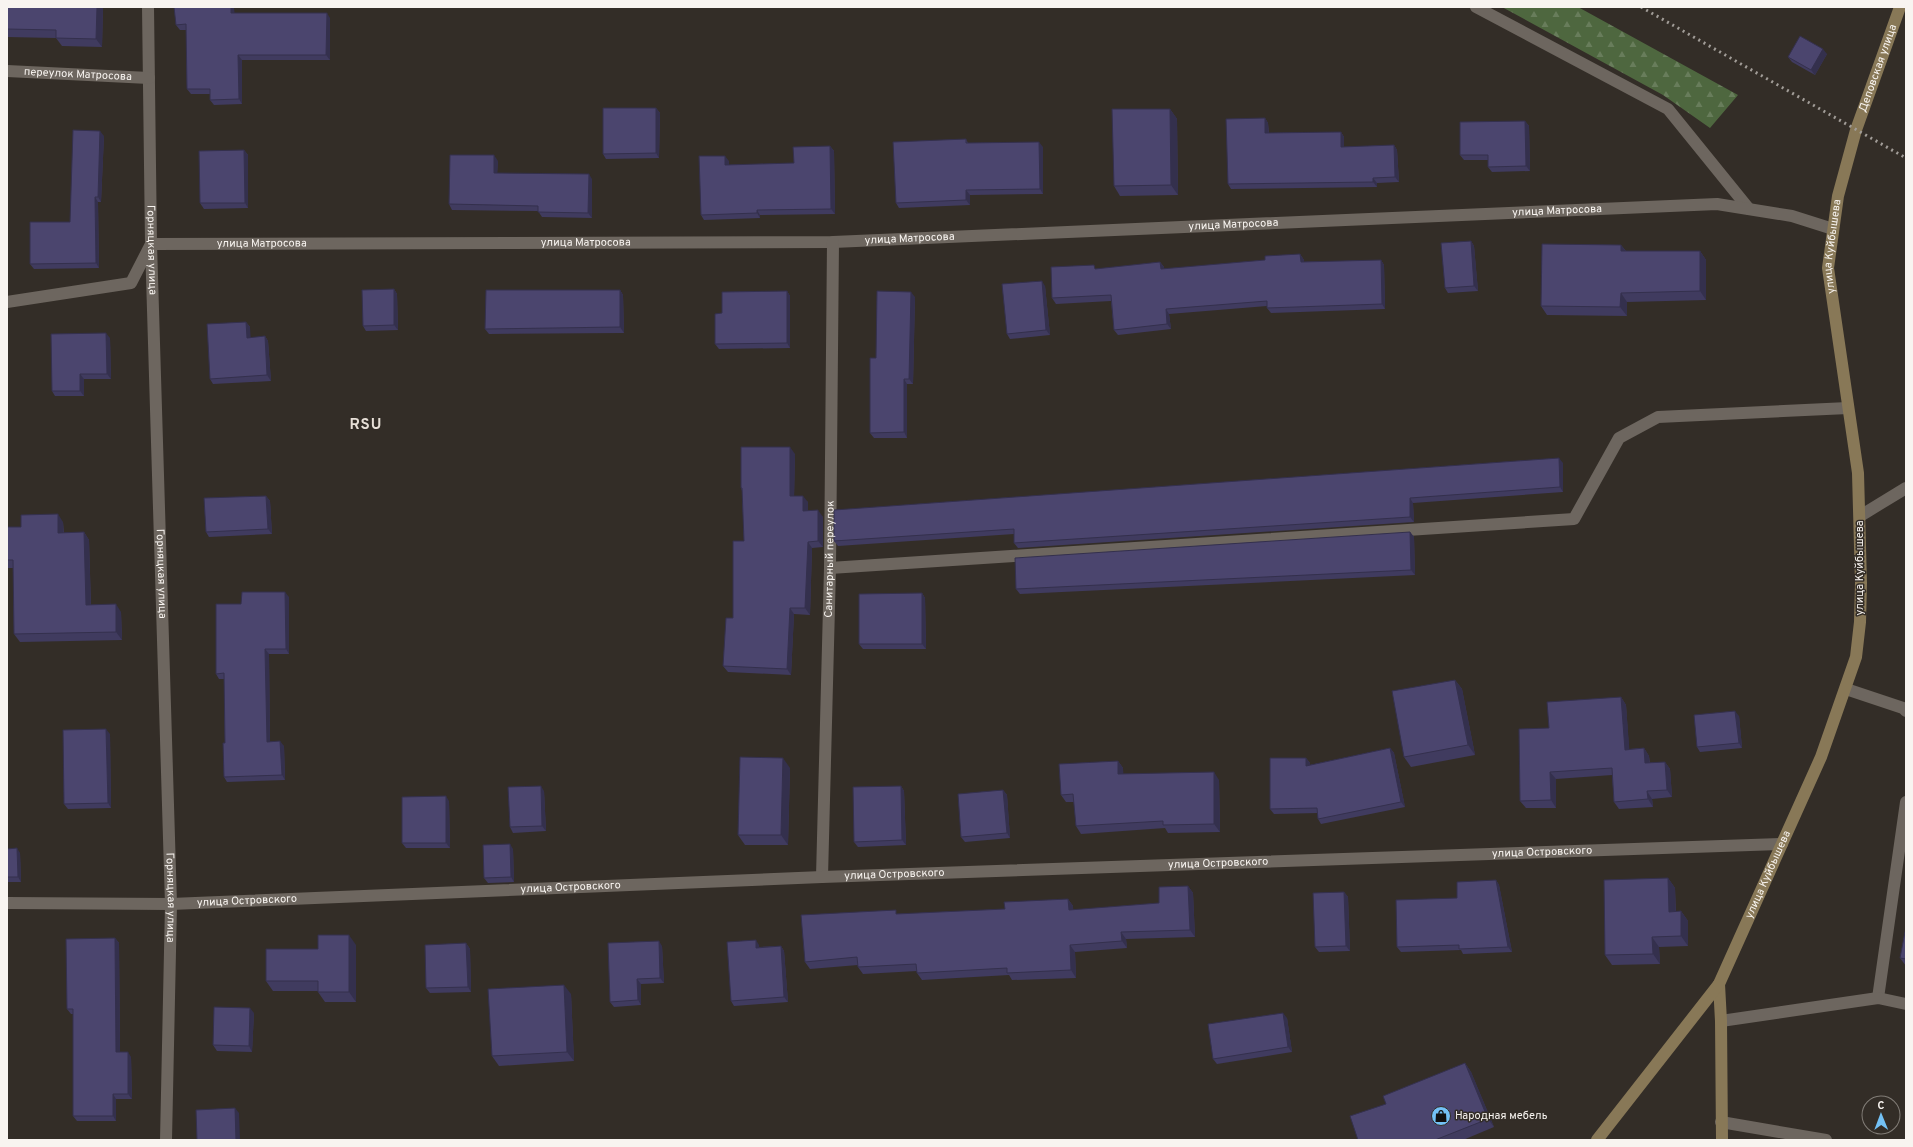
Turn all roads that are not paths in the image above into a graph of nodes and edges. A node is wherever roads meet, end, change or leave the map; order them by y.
1 (148, 7) edge
2 (1476, 7) edge
3 (1900, 7) edge
4 (7, 71) edge
5 (149, 78) junction
6 (1856, 130) joint
7 (1749, 209) junction
8 (1833, 229) junction
9 (833, 242) junction
10 (151, 244) junction
11 (7, 302) edge
12 (1848, 408) junction
13 (1906, 488) edge
14 (1860, 516) junction
15 (830, 568) junction
16 (1846, 689) junction
17 (1906, 711) edge
18 (1906, 802) edge
19 (1782, 844) junction
20 (822, 877) junction
21 (7, 903) edge
22 (171, 904) junction
23 (1719, 984) junction
24 (1878, 998) junction
25 (1906, 1004) edge
26 (1721, 1020) junction
27 (1721, 1122) junction
28 (166, 1140) edge
29 (1597, 1140) edge
30 (1722, 1140) edge
31 (1826, 1140) edge

1 - 5 street, Горняцкая улица
2 - 7 street
3 - 6 street, Деповская улица
4 - 5 street, переулок Матросова
5 - 10 street, Горняцкая улица
6 - 8 street, улица Куйбышева
7 - 8 street, улица Матросова
7 - 9 street, улица Матросова
8 - 12 street, улица Куйбышева
9 - 10 street, улица Матросова
9 - 15 street, Санитарный переулок
10 - 11 street
10 - 22 street, Горняцкая улица
12 - 14 street, улица Куйбышева
12 - 15 street
13 - 14 street
14 - 16 street, улица Куйбышева
15 - 20 street, Санитарный переулок
16 - 17 street
16 - 19 street, улица Куйбышева
18 - 24 street
19 - 20 street, улица Островского
19 - 23 street, улица Куйбышева
20 - 22 street, улица Островского
21 - 22 street, улица Островского
22 - 28 street, Горняцкая улица
23 - 26 street, улица Куйбышева
23 - 29 street, улица Куйбышева
24 - 25 street
24 - 26 street
26 - 27 street, улица Куйбышева
27 - 30 street, улица Куйбышева
27 - 31 street

